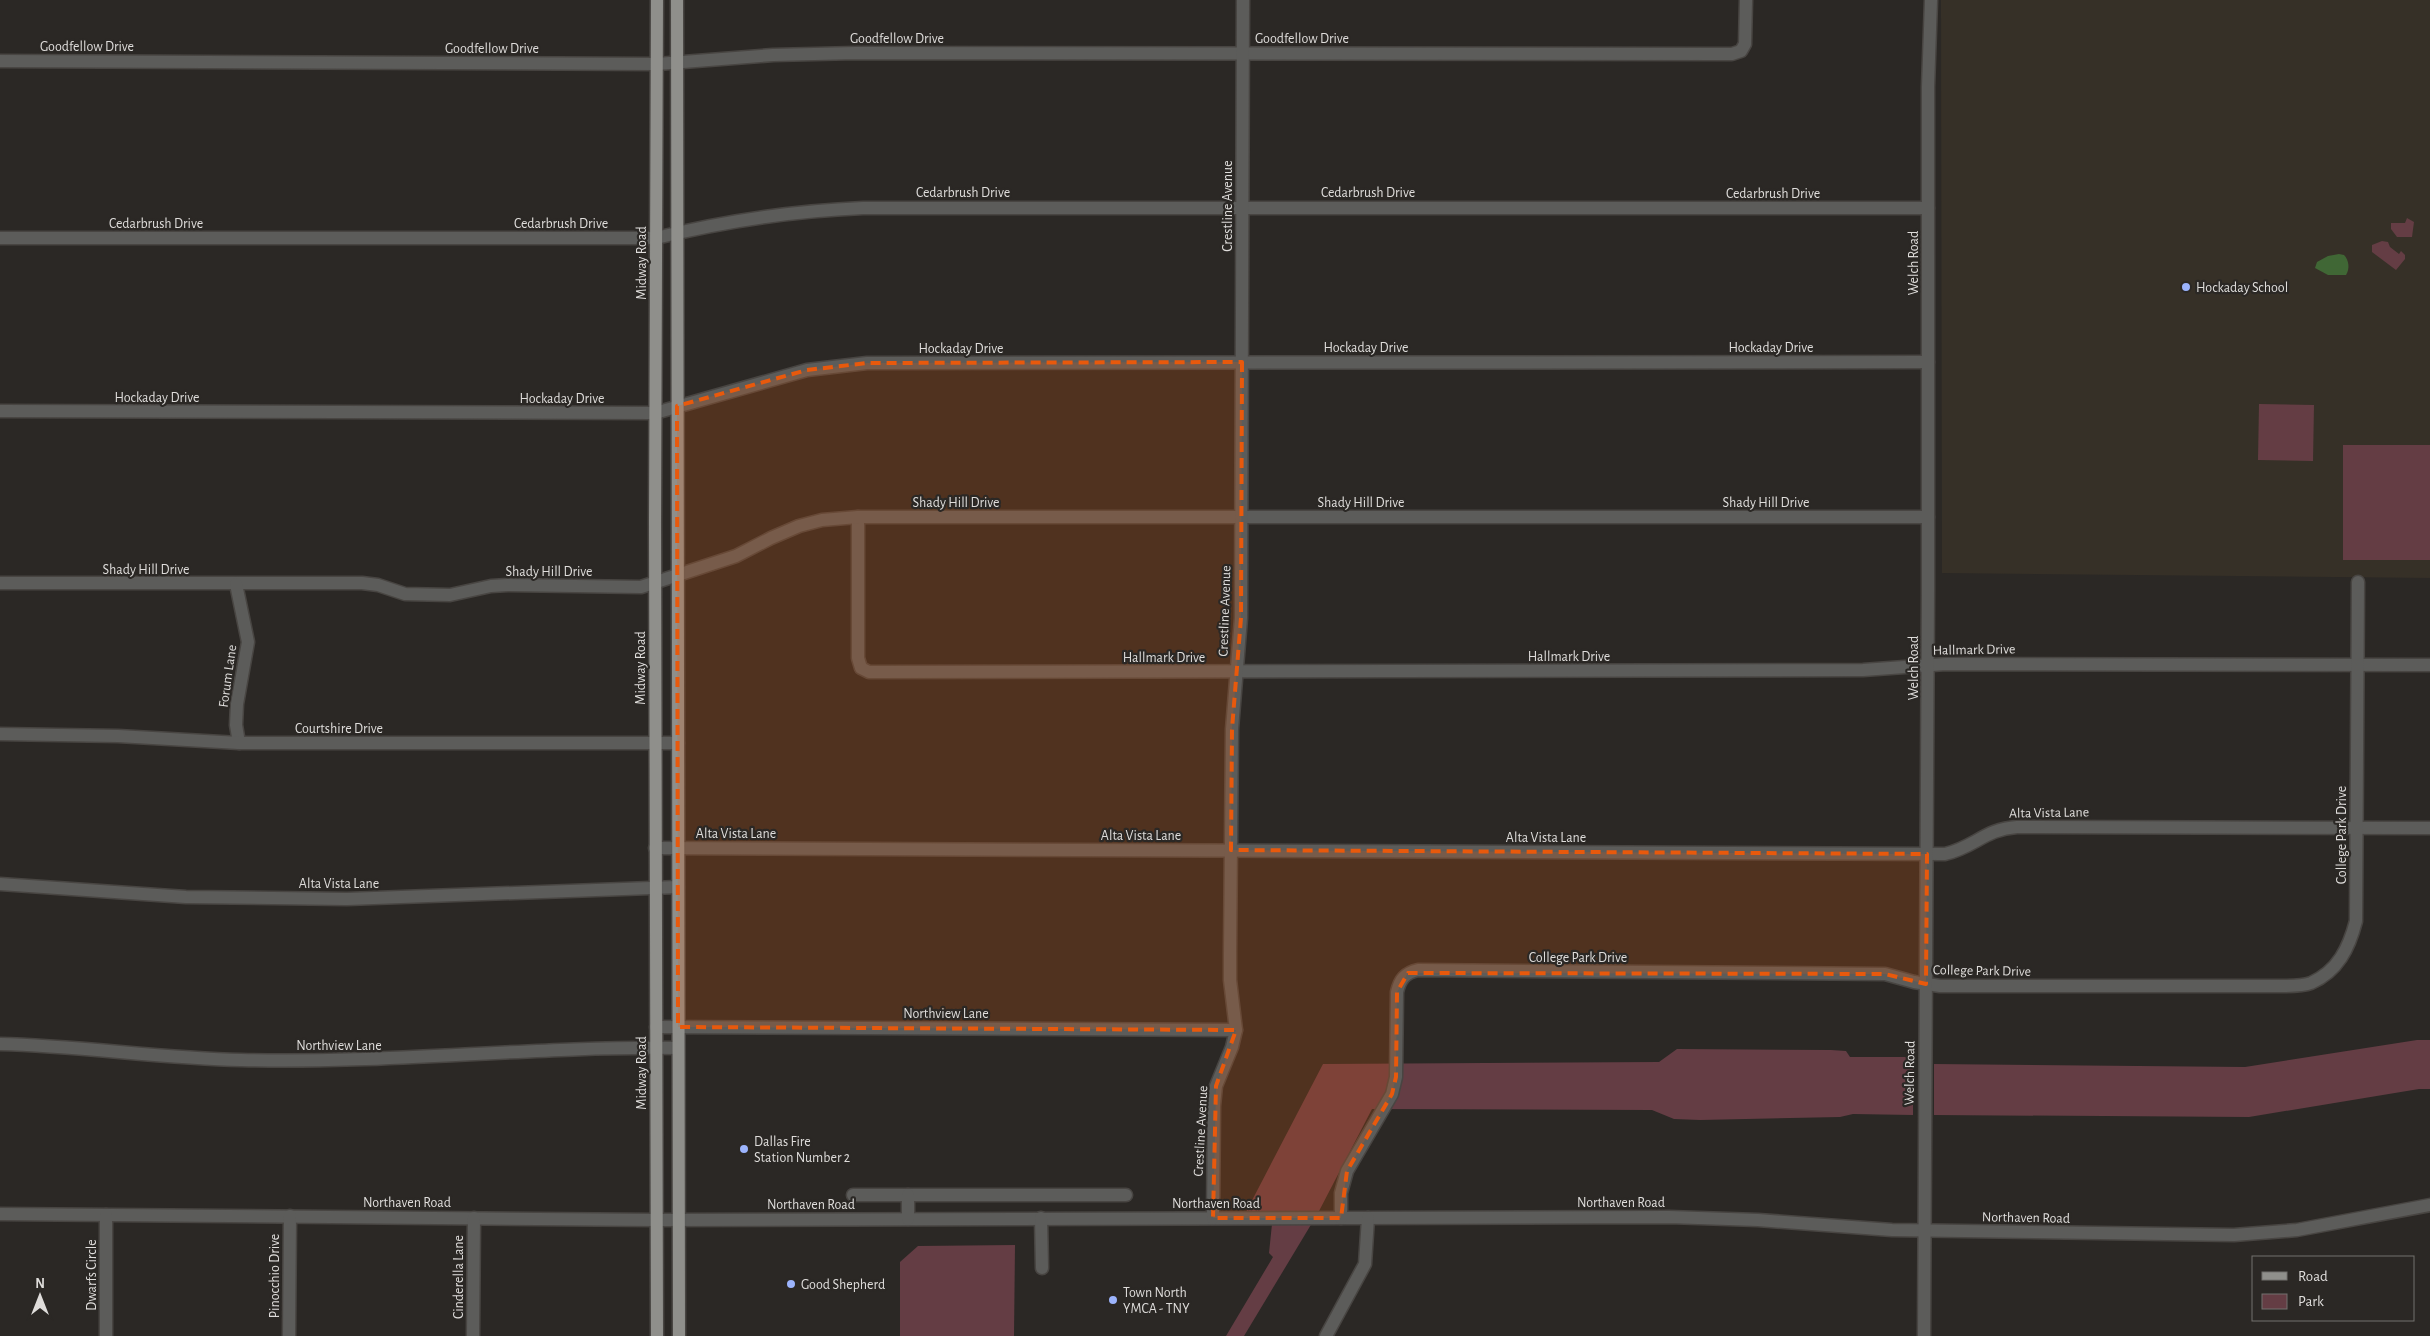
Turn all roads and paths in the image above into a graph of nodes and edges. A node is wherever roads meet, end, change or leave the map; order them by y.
1 (657, 0) edge
2 (677, 0) edge
3 (1243, 0) edge
4 (1746, 0) edge
5 (1930, 0) edge
6 (1243, 53) junction
7 (0, 61) edge
8 (677, 62) junction
9 (657, 64) junction
10 (1243, 207) junction
11 (1928, 208) junction
12 (677, 233) junction
13 (0, 238) edge
14 (656, 238) junction
15 (1242, 362) junction
16 (1928, 362) junction
17 (677, 406) junction
18 (0, 411) edge
19 (655, 413) junction
20 (858, 517) junction
21 (1242, 517) junction
22 (1928, 517) junction
23 (678, 573) junction
24 (655, 582) junction
25 (2358, 582) dead end
26 (0, 583) edge
27 (236, 584) junction
28 (1928, 665) junction
29 (2357, 665) junction
30 (2430, 665) edge
31 (1237, 672) junction
32 (0, 734) edge
33 (239, 743) junction
34 (655, 743) junction
35 (678, 743) junction
36 (2356, 828) junction
37 (2430, 828) edge
38 (655, 848) junction
39 (678, 848) junction
40 (1231, 850) junction
41 (1927, 854) junction
42 (0, 884) edge
43 (655, 887) junction
44 (678, 887) junction
45 (1926, 984) junction
46 (656, 1027) junction
47 (678, 1027) junction
48 (1236, 1030) junction
49 (0, 1044) edge
50 (656, 1047) junction
51 (678, 1048) junction
52 (853, 1195) dead end
53 (908, 1195) junction
54 (1086, 1195) junction
55 (1126, 1195) dead end
56 (2430, 1205) edge
57 (0, 1214) edge
58 (106, 1214) junction
59 (290, 1216) junction
60 (474, 1218) junction
61 (1041, 1218) junction
62 (1086, 1218) junction
63 (1213, 1218) junction
64 (1341, 1218) junction
65 (1368, 1218) junction
66 (908, 1219) junction
67 (656, 1220) junction
68 (678, 1220) junction
69 (1925, 1231) junction
70 (1042, 1268) dead end
71 (106, 1336) edge
72 (289, 1336) edge
73 (473, 1336) edge
74 (657, 1336) edge
75 (679, 1336) edge
76 (1326, 1336) edge
77 (1924, 1336) edge

1 - 9 main road, Midway Road
2 - 8 main road
3 - 6 street, Crestline Avenue
4 - 6 street, Goodfellow Drive
5 - 11 street, Welch Road
6 - 8 street, Goodfellow Drive
6 - 10 street, Crestline Avenue
7 - 9 street, Goodfellow Drive
8 - 9 street, Goodfellow Drive
8 - 12 main road
9 - 14 main road, Midway Road
10 - 11 street, Cedarbrush Drive
10 - 12 street, Cedarbrush Drive
10 - 15 street, Crestline Avenue
11 - 16 street, Welch Road
12 - 14 street, Cedarbrush Drive
12 - 17 main road
13 - 14 street, Cedarbrush Drive
14 - 19 main road, Midway Road
15 - 16 street, Hockaday Drive
15 - 17 street, Hockaday Drive
15 - 21 street, Crestline Avenue
16 - 22 street, Welch Road
17 - 19 street, Hockaday Drive
17 - 23 main road
18 - 19 street, Hockaday Drive
19 - 24 main road, Midway Road
20 - 21 street, Shady Hill Drive
20 - 23 street, Shady Hill Drive
20 - 31 street, Hallmark Drive
21 - 22 street, Shady Hill Drive
21 - 31 street, Crestline Avenue
22 - 28 street, Welch Road
23 - 24 street, Shady Hill Drive
23 - 35 main road
24 - 27 street, Shady Hill Drive
24 - 34 main road, Midway Road
25 - 29 street, College Park Drive
26 - 27 street, Shady Hill Drive
27 - 33 street, Forum Lane
28 - 29 street, Hallmark Drive
28 - 31 street, Hallmark Drive
28 - 41 street, Welch Road
29 - 30 street, Hallmark Drive
29 - 36 street, College Park Drive
31 - 40 street, Crestline Avenue
32 - 33 street, Courtshire Drive
33 - 34 street, Courtshire Drive
34 - 35 street, Courtshire Drive
34 - 38 main road, Midway Road
35 - 39 main road
36 - 37 street, Alta Vista Lane
36 - 41 street, Alta Vista Lane
36 - 45 street, College Park Drive
38 - 39 street, Alta Vista Lane
38 - 43 main road, Midway Road
39 - 40 street, Alta Vista Lane
39 - 44 main road
40 - 41 street, Alta Vista Lane
40 - 48 street, Crestline Avenue
41 - 45 street, Welch Road
42 - 43 street, Alta Vista Lane
43 - 44 street, Alta Vista Lane
43 - 46 main road, Midway Road
44 - 47 main road
45 - 64 street, College Park Drive
45 - 69 street, Welch Road
46 - 47 street, Northview Lane
46 - 50 main road, Midway Road
47 - 48 street, Northview Lane
47 - 51 main road
48 - 63 street, Crestline Avenue
49 - 50 street, Northview Lane
50 - 51 street, Northview Lane
50 - 67 main road, Midway Road
51 - 68 main road
52 - 53 street
53 - 54 street
53 - 66 street
54 - 55 street
54 - 62 street
56 - 69 street, Northaven Road
57 - 58 street, Northaven Road
58 - 59 street, Northaven Road
58 - 71 street, Dwarfs Circle
59 - 60 street, Northaven Road
59 - 72 street, Pinocchio Drive
60 - 67 street, Northaven Road
60 - 73 street, Cinderella Lane
61 - 62 street, Northaven Road
61 - 66 street, Northaven Road
61 - 70 street
62 - 63 street, Northaven Road
63 - 64 street, Northaven Road
64 - 65 street, Northaven Road
65 - 69 street, Northaven Road
65 - 76 street
66 - 68 street, Northaven Road
67 - 68 street, Northaven Road
67 - 74 main road, Midway Road
68 - 75 main road
69 - 77 street, Welch Road

